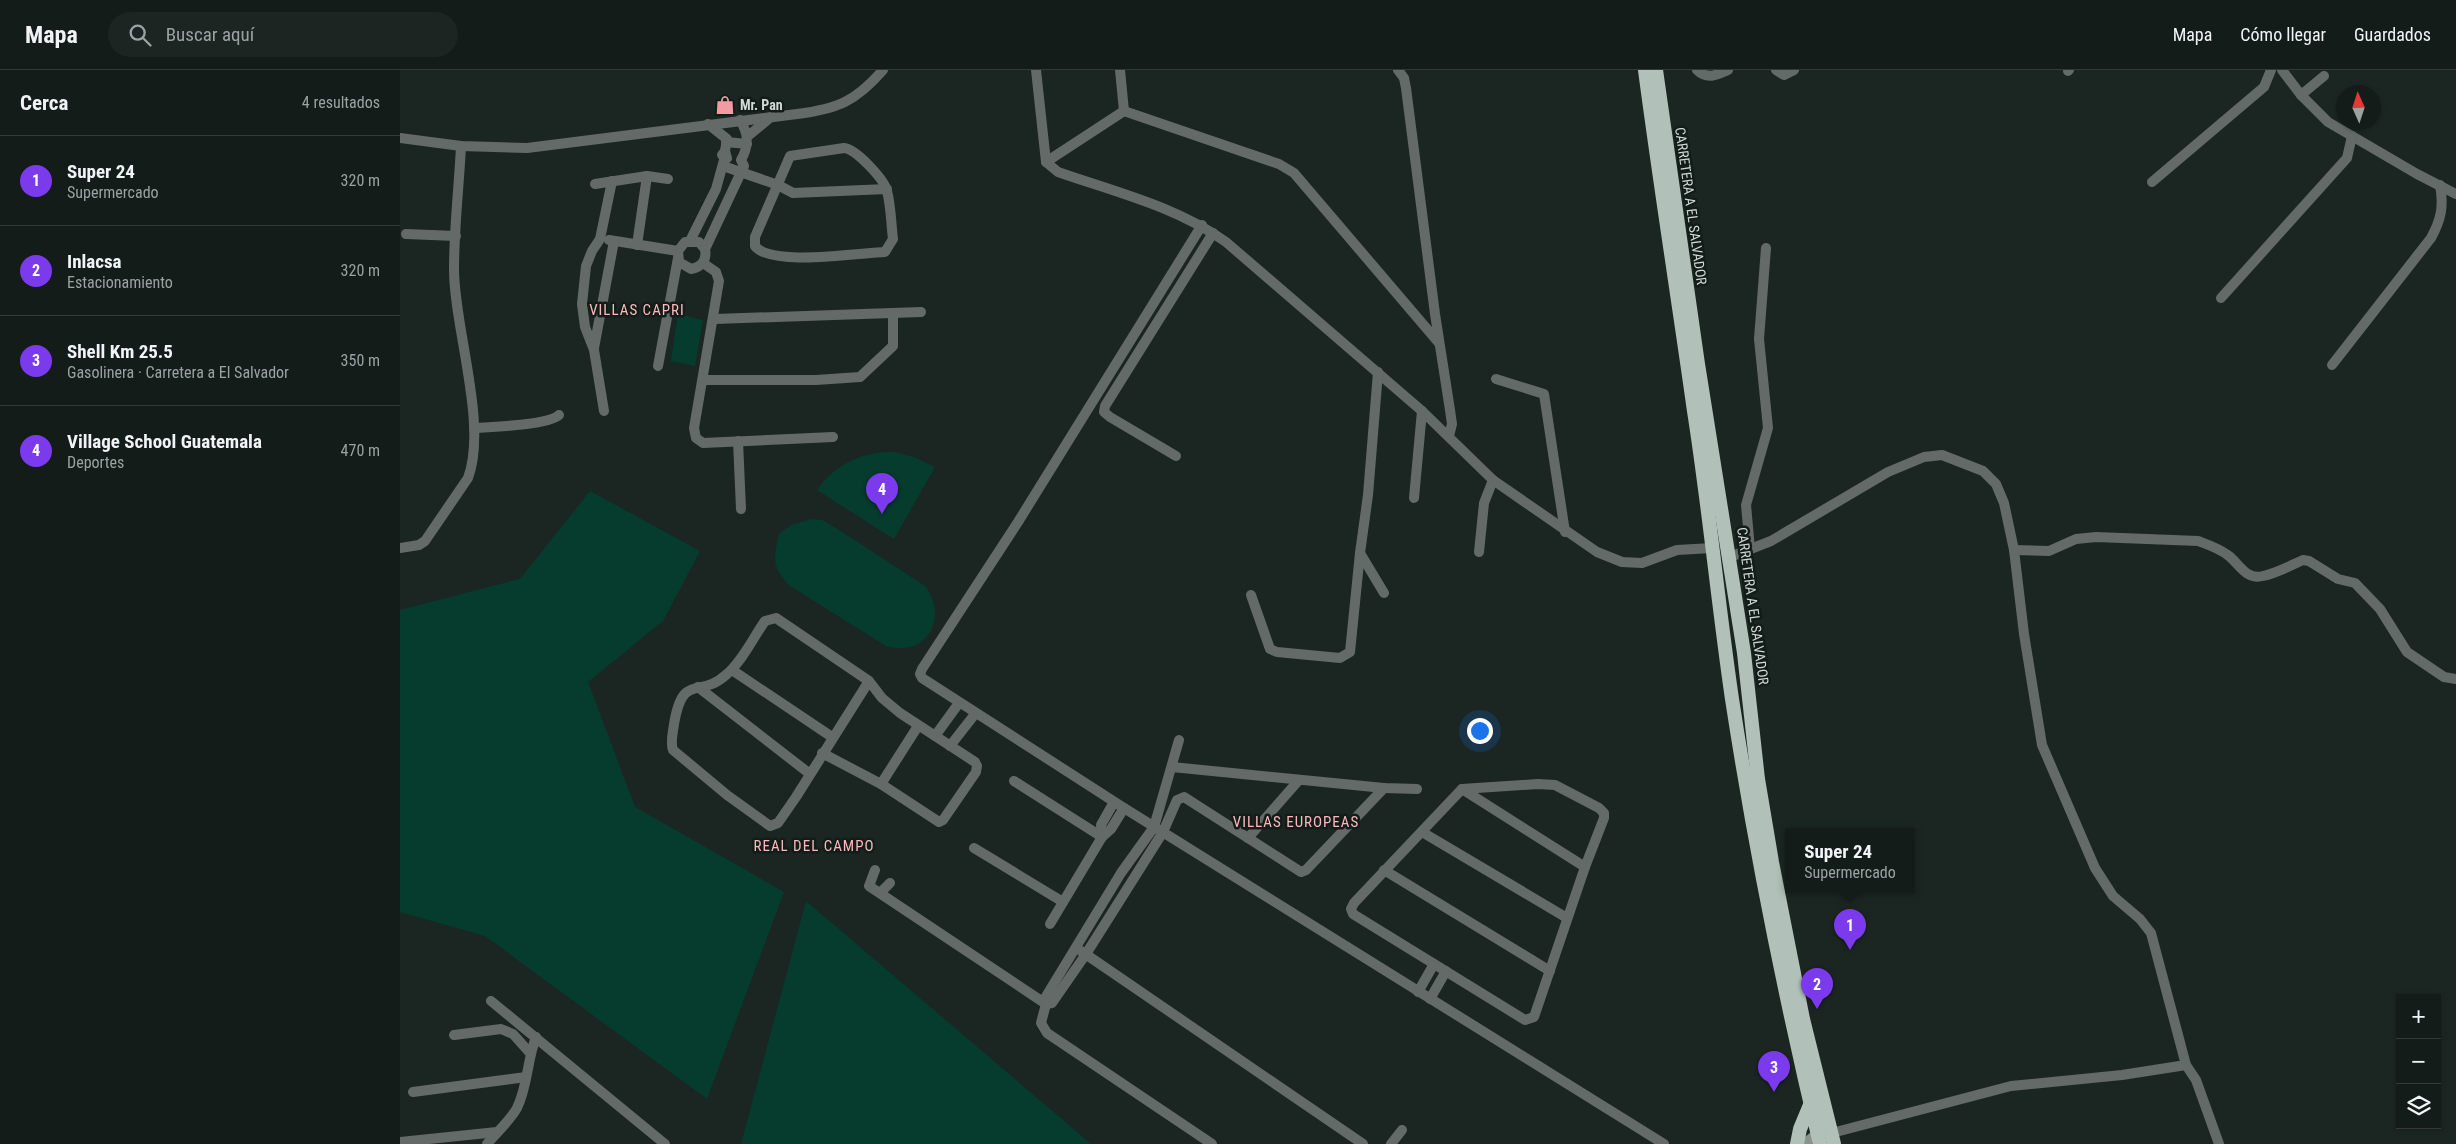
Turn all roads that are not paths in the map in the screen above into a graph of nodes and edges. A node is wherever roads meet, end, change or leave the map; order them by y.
1 (883, 70) edge
2 (1036, 70) edge
3 (1120, 70) edge
4 (1398, 70) edge
5 (1645, 70) edge
6 (1656, 70) edge
7 (1697, 70) edge
8 (1728, 70) edge
9 (1776, 70) edge
10 (1794, 70) edge
11 (2271, 70) edge
12 (2282, 70) edge
13 (2324, 76) dead end
14 (2301, 95) junction
15 (1124, 110) junction
16 (772, 117) junction
17 (737, 121) junction
18 (708, 124) junction
19 (2352, 136) junction
20 (400, 138) edge
21 (747, 145) junction
22 (460, 146) junction
23 (725, 152) junction
24 (1046, 162) junction
25 (743, 170) junction
26 (647, 176) junction
27 (668, 179) dead end
28 (612, 181) junction
29 (2152, 182) dead end
30 (595, 184) dead end
31 (778, 185) junction
32 (2440, 186) junction
33 (887, 189) junction
34 (2456, 194) edge
35 (1202, 225) junction
36 (1214, 233) junction
37 (406, 234) dead end
38 (456, 236) junction
39 (600, 239) junction
40 (614, 241) junction
41 (690, 241) junction
42 (637, 245) junction
43 (1766, 248) dead end
44 (705, 249) junction
45 (678, 254) junction
46 (703, 263) junction
47 (2221, 298) dead end
48 (921, 312) dead end
49 (893, 314) junction
50 (715, 319) junction
51 (1439, 343) junction
52 (594, 350) junction
53 (2332, 365) dead end
54 (658, 366) dead end
55 (1378, 372) junction
56 (704, 380) junction
57 (1496, 380) dead end
58 (604, 411) dead end
59 (1422, 411) junction
60 (559, 415) dead end
61 (474, 428) junction
62 (1449, 436) junction
63 (833, 437) dead end
64 (738, 441) junction
65 (1176, 456) dead end
66 (1493, 480) junction
67 (1414, 498) dead end
68 (742, 509) dead end
69 (1565, 532) junction
70 (400, 548) edge
71 (1712, 548) junction
72 (1750, 549) junction
73 (2014, 550) junction
74 (1479, 552) dead end
75 (1360, 553) junction
76 (1730, 557) junction
77 (1716, 584) junction
78 (1384, 593) dead end
79 (1251, 596) dead end
80 (1745, 660) junction
81 (732, 670) junction
82 (2456, 679) edge
83 (869, 681) junction
84 (698, 687) junction
85 (959, 703) junction
86 (975, 714) junction
87 (918, 726) junction
88 (935, 736) junction
89 (832, 737) junction
90 (1179, 740) dead end
91 (950, 746) junction
92 (822, 753) junction
93 (1172, 767) junction
94 (810, 774) junction
95 (1299, 780) junction
96 (1014, 781) dead end
97 (881, 784) junction
98 (1384, 788) junction
99 (1418, 789) dead end
100 (1462, 789) junction
101 (1163, 801) junction
102 (1114, 802) junction
103 (1175, 806) junction
104 (1124, 808) junction
105 (1158, 830) junction
106 (1422, 832) junction
107 (1102, 836) junction
108 (1248, 838) junction
109 (974, 848) dead end
110 (1585, 867) junction
111 (875, 870) dead end
112 (1384, 870) junction
113 (890, 883) dead end
114 (880, 893) junction
115 (1107, 898) junction
116 (1063, 902) junction
117 (1118, 903) junction
118 (1567, 918) junction
119 (1050, 924) dead end
120 (1077, 948) junction
121 (1086, 954) junction
122 (1434, 964) junction
123 (1446, 971) junction
124 (1550, 971) junction
125 (1418, 992) junction
126 (1430, 999) junction
127 (491, 1001) dead end
128 (1046, 1004) junction
129 (454, 1035) dead end
130 (536, 1037) junction
131 (530, 1053) junction
132 (2186, 1065) junction
133 (526, 1077) junction
134 (413, 1092) dead end
135 (1810, 1105) junction
136 (1402, 1130) dead end
137 (497, 1132) junction
138 (1833, 1139) edge
139 (400, 1142) edge
140 (659, 1142) edge
141 (1812, 1142) edge
142 (487, 1144) edge
143 (1212, 1144) edge
144 (1363, 1144) edge
145 (1391, 1144) edge
146 (1664, 1144) edge
147 (1797, 1144) edge
148 (2219, 1144) edge

1 - 16 street
2 - 24 street
3 - 15 street
4 - 51 street
5 - 71 highway, CARRETERA A EL SALVADOR
6 - 76 highway, CARRETERA A EL SALVADOR
7 - 8 street
9 - 10 street
11 - 29 street
12 - 14 street
13 - 14 street
14 - 19 street
15 - 24 street
15 - 51 street
16 - 17 street
16 - 21 street
17 - 18 street
17 - 21 street
17 - 23 street
18 - 22 street
18 - 23 street
19 - 32 street
19 - 47 street
20 - 22 street
21 - 23 street
21 - 25 street
22 - 38 street
23 - 25 street
23 - 41 street
24 - 35 street
25 - 31 street
25 - 44 street
26 - 27 street
26 - 28 street
26 - 42 street
28 - 30 street
28 - 39 street
31 - 33 street
31 - 33 street
31 - 33 street
32 - 34 street
32 - 53 street
35 - 36 street
35 - 85 street
36 - 55 street
36 - 65 street
37 - 38 street
38 - 61 street
39 - 40 street
39 - 52 street
40 - 42 street
40 - 52 street
41 - 44 street
41 - 45 street
42 - 45 street
43 - 72 street
44 - 46 street
45 - 46 street
45 - 54 street
46 - 50 street
48 - 49 street
49 - 50 street
49 - 56 street
50 - 56 street
51 - 62 street
52 - 58 street
55 - 59 street
55 - 75 street
56 - 64 street
57 - 69 street
59 - 62 street
59 - 67 street
60 - 61 street
61 - 70 street
62 - 66 street
63 - 64 street
64 - 68 street
66 - 69 street
66 - 74 street
69 - 71 street
71 - 77 highway, CARRETERA A EL SALVADOR
72 - 73 street
72 - 76 street
73 - 82 street
73 - 132 street
75 - 78 street
75 - 79 street
76 - 80 highway, CARRETERA A EL SALVADOR
77 - 80 highway
77 - 135 highway, CARRETERA A EL SALVADOR
80 - 138 highway, CARRETERA A EL SALVADOR
81 - 83 street
81 - 84 street
81 - 89 street
83 - 87 street
83 - 89 street
84 - 94 street
84 - 94 street
85 - 86 street
85 - 88 street
86 - 91 street
86 - 102 street
87 - 88 street
87 - 97 street
88 - 91 street
89 - 92 street
90 - 93 street
91 - 97 street
92 - 94 street
92 - 97 street
93 - 95 street
93 - 101 street
95 - 98 street
95 - 108 street
96 - 107 street
98 - 99 street
98 - 108 street
100 - 106 street
100 - 110 street
100 - 110 street
101 - 103 street
101 - 105 street
102 - 104 street
102 - 107 street
103 - 105 street
103 - 108 street
104 - 105 street
104 - 107 street
105 - 115 street
105 - 117 street
105 - 125 street
106 - 112 street
106 - 118 street
107 - 116 street
109 - 116 street
110 - 118 street
111 - 114 street
112 - 122 street
112 - 124 street
113 - 114 street
114 - 128 street
115 - 117 street
115 - 120 street
116 - 119 street
117 - 121 street
118 - 124 street
120 - 121 street
120 - 128 street
121 - 128 street
121 - 144 street
122 - 123 street
122 - 125 street
123 - 124 street
123 - 126 street
125 - 126 street
126 - 146 street
127 - 130 street
128 - 143 street
129 - 131 street
130 - 131 street
130 - 140 street
131 - 133 street
132 - 138 street
132 - 148 street
133 - 134 street
133 - 137 street
135 - 141 highway, CARRETERA A EL SALVADOR
135 - 147 highway
136 - 145 street
137 - 139 street
137 - 142 street

